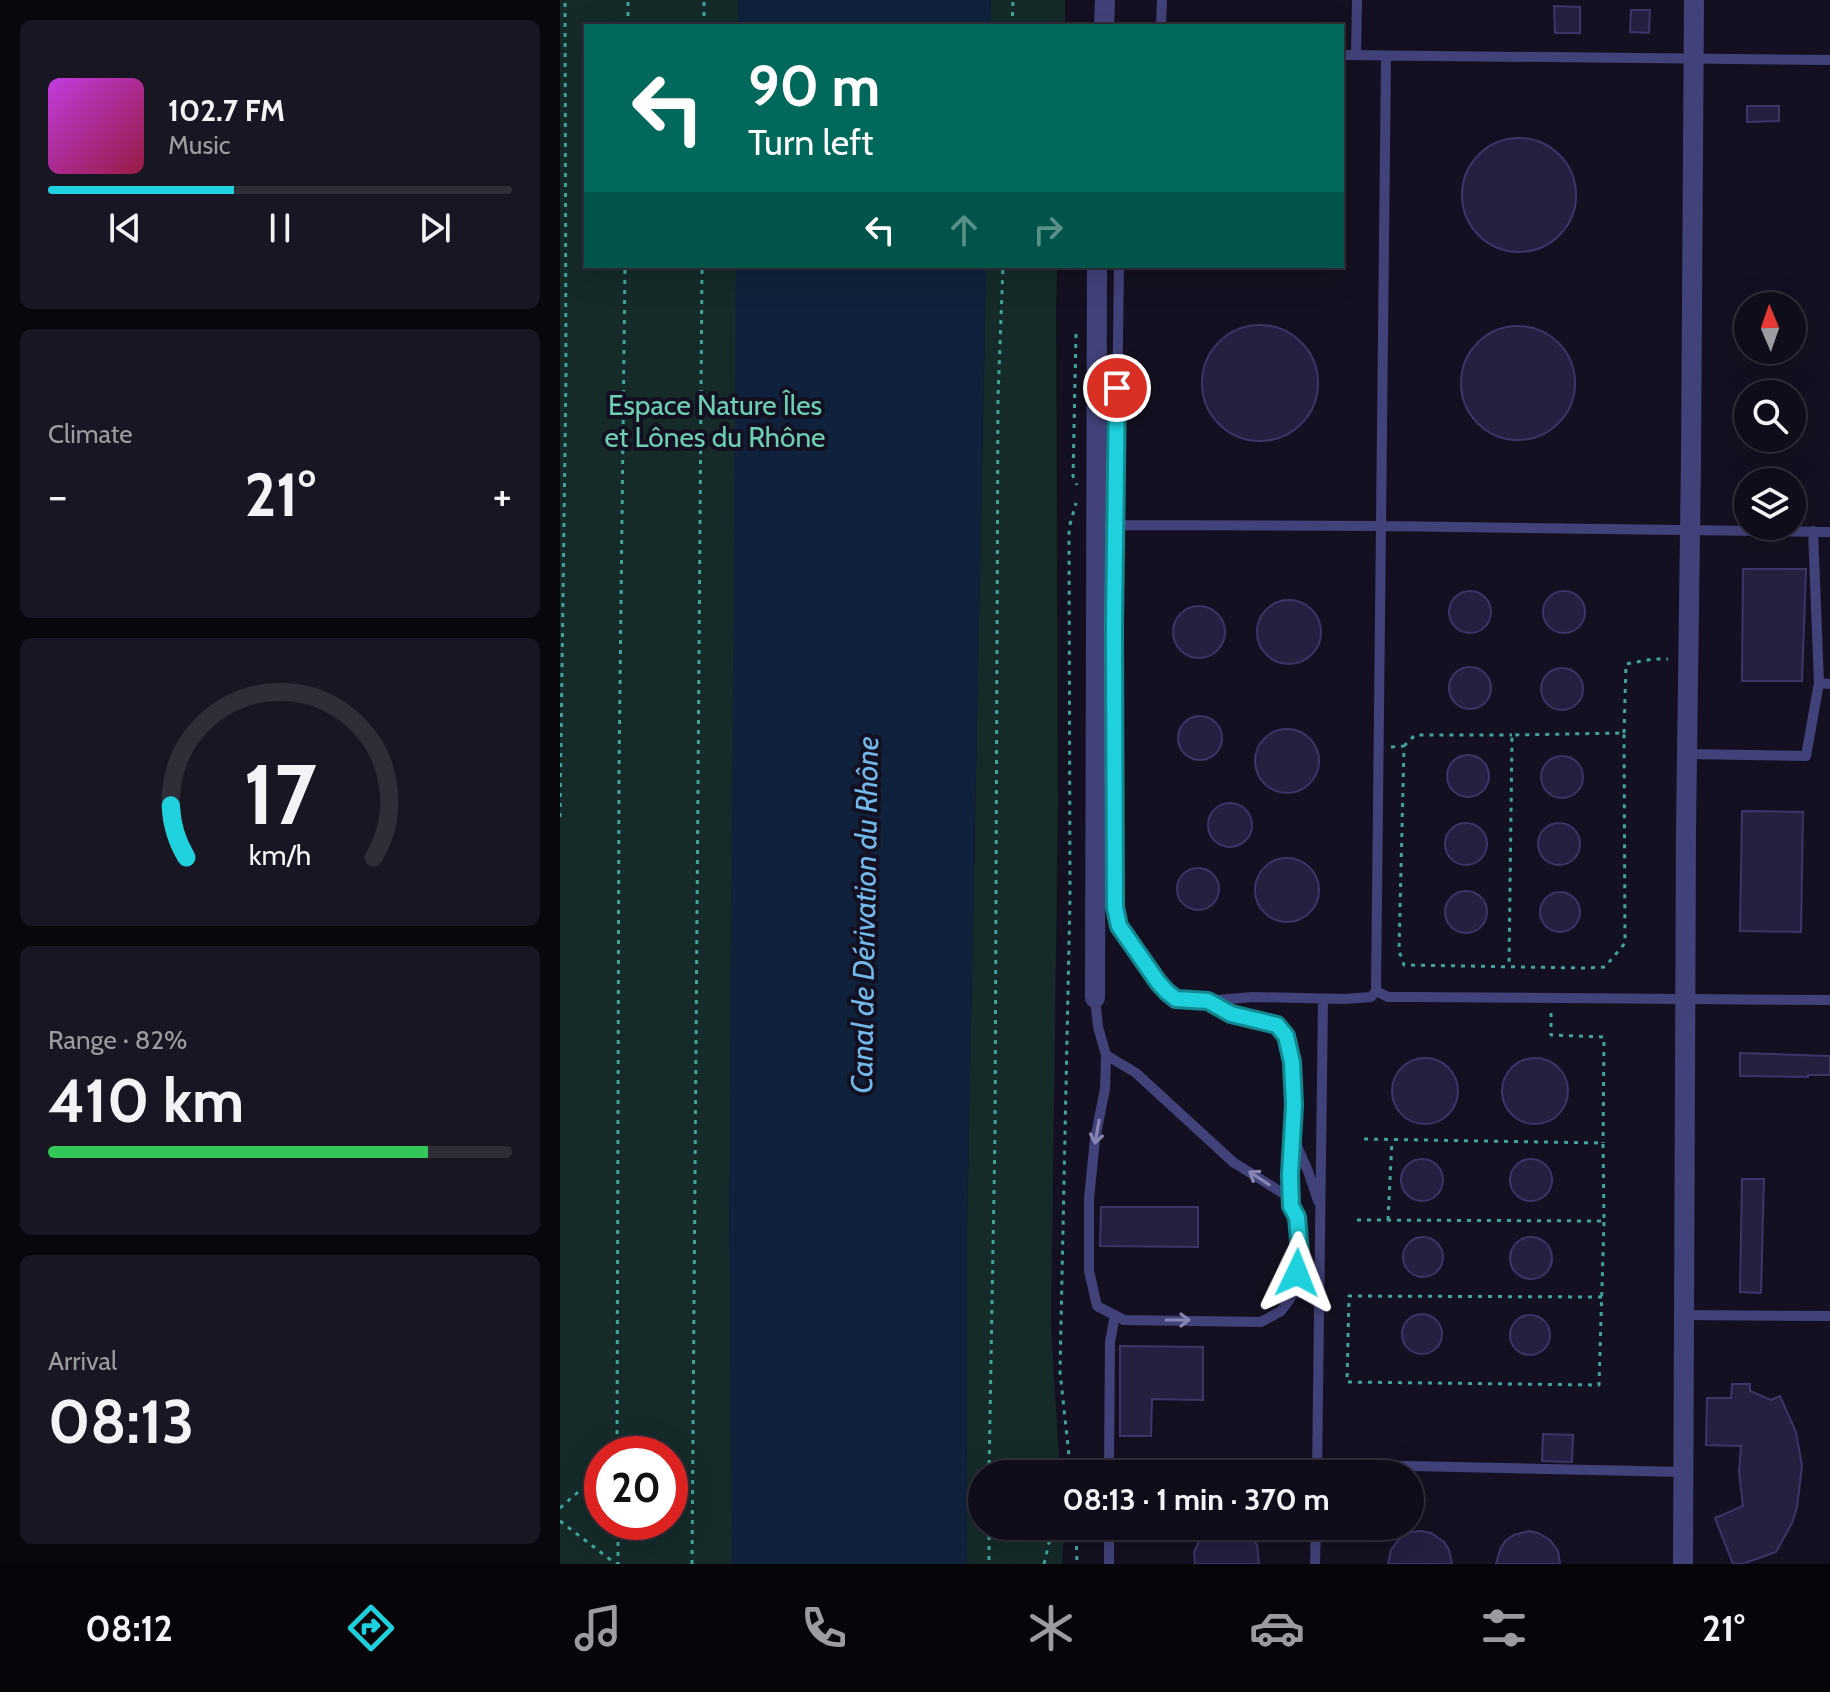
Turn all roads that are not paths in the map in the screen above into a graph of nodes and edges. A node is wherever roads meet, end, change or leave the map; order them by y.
1 (1105, 0) edge
2 (1162, 0) edge
3 (1357, 0) edge
4 (1694, 0) edge
5 (1104, 24) edge
6 (1161, 24) edge
7 (1344, 55) edge
8 (1356, 55) junction
9 (1386, 56) junction
10 (1694, 59) junction
11 (1830, 60) edge
12 (1097, 268) edge
13 (1119, 268) edge
14 (1115, 525) junction
15 (1382, 526) junction
16 (1690, 529) junction
17 (1813, 531) junction
18 (1830, 532) edge
19 (1824, 683) edge
20 (1687, 754) junction
21 (1376, 991) junction
22 (1095, 998) joint
23 (1323, 999) junction
24 (1687, 999) junction
25 (1830, 1000) edge
26 (1208, 1001) junction
27 (1106, 1055) junction
28 (1292, 1134) junction
29 (1291, 1206) junction
30 (1321, 1210) junction
31 (1293, 1292) junction
32 (1320, 1296) junction
33 (1115, 1315) junction
34 (1685, 1315) junction
35 (1830, 1316) edge
36 (1109, 1460) edge
37 (1317, 1460) edge
38 (1424, 1470) edge
39 (1684, 1472) junction
40 (1109, 1540) edge
41 (1316, 1540) edge
42 (1109, 1564) edge
43 (1315, 1564) edge
44 (1683, 1564) edge

1 - 5 street
2 - 6 lane
3 - 8 lane
4 - 10 street
7 - 8 lane
8 - 9 lane
9 - 10 lane
9 - 15 lane
10 - 11 lane
10 - 16 street
12 - 22 street
13 - 14 lane
14 - 15 lane
14 - 26 lane
15 - 16 lane
15 - 21 lane
16 - 17 lane
16 - 20 street
17 - 18 lane
17 - 19 lane
19 - 20 lane
20 - 24 street
21 - 23 lane
21 - 24 lane
22 - 27 lane
23 - 26 lane
23 - 30 lane
24 - 25 lane
24 - 34 street
26 - 28 lane
29 -> 27 lane
27 -> 33 lane
28 - 29 lane
28 - 30 lane
29 - 31 lane
30 - 32 lane
31 - 32 lane
33 -> 31 lane
32 - 37 lane
33 - 36 lane
34 - 35 lane
34 - 39 street
38 - 39 lane
39 - 44 street
40 - 42 lane
41 - 43 lane

